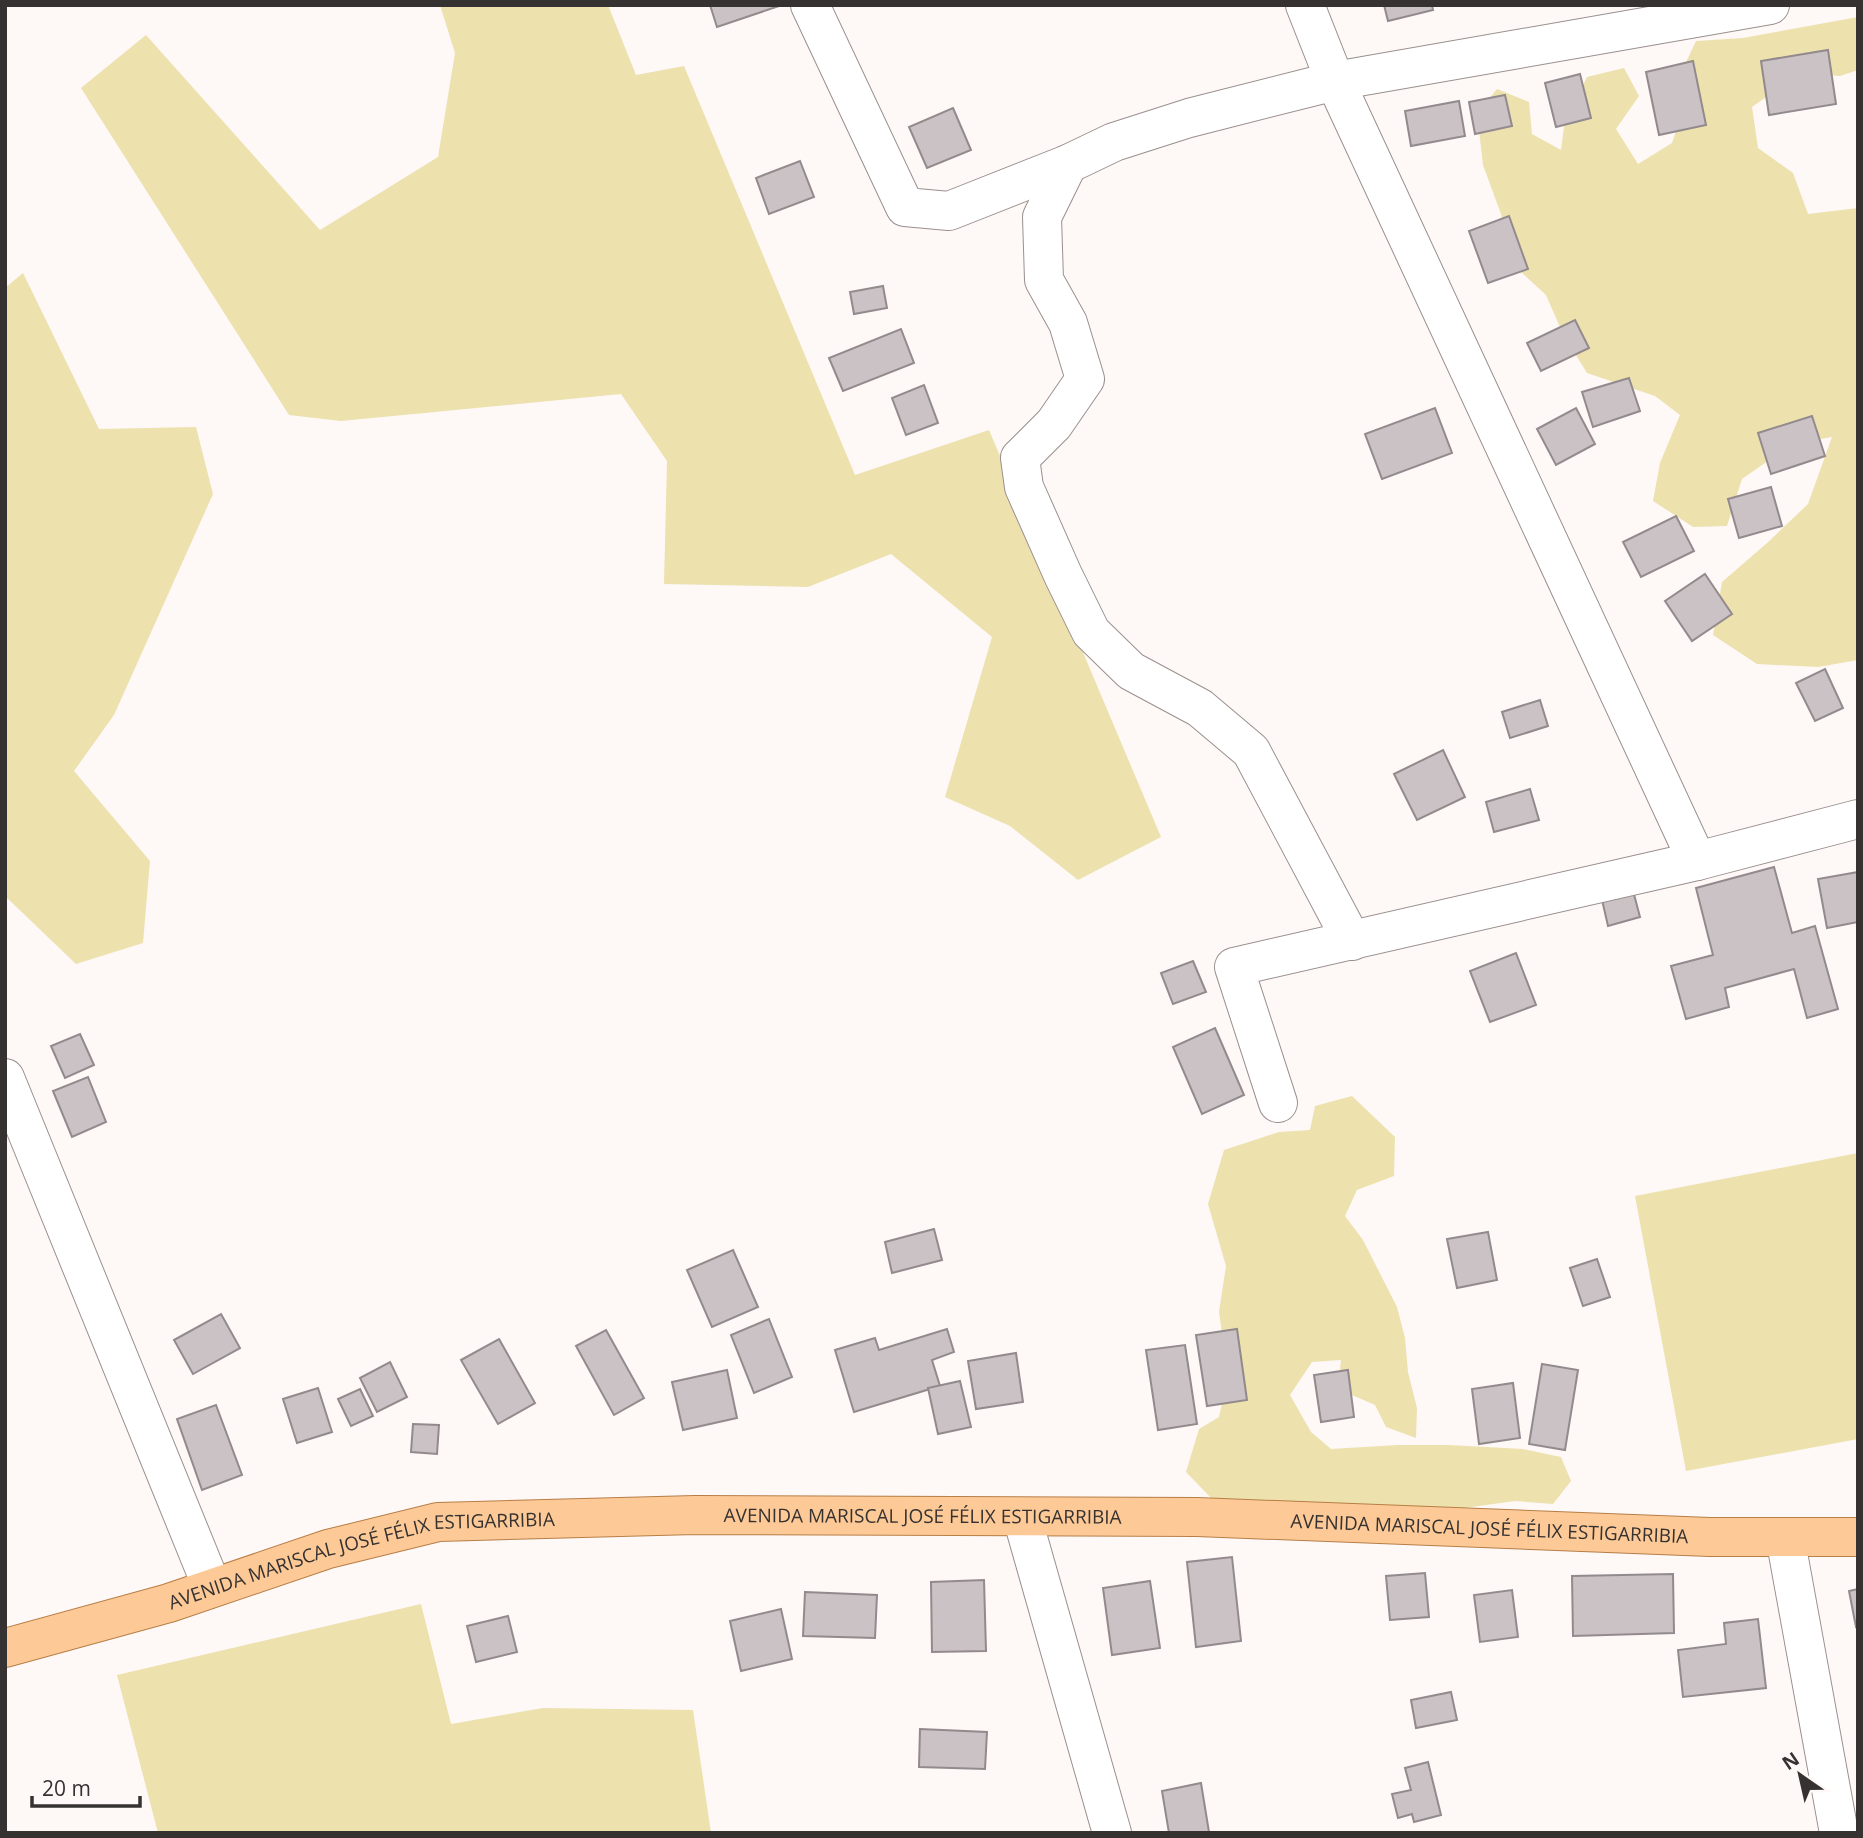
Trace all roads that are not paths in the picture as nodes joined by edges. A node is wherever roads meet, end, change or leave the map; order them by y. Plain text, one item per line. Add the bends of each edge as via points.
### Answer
1 (810, 5) edge
2 (1305, 5) edge
3 (1770, 5) edge
4 (1335, 81) junction
5 (1068, 164) junction
6 (1858, 819) edge
7 (1697, 861) junction
8 (1352, 941) junction
9 (5, 1078) edge
10 (1278, 1103) dead end
11 (1022, 1517) junction
12 (1785, 1537) junction
13 (1858, 1537) edge
14 (212, 1587) junction
15 (5, 1648) edge
16 (1112, 1833) edge
17 (1839, 1833) edge

1 - 5 street via 905,207 949,211
2 - 4 street
3 - 4 street
4 - 5 street via 1189,118 1114,142
4 - 7 street
5 - 8 street via 1042,217 1044,280 1068,323 1085,379 1054,424 1020,458 1024,487 1091,632 1131,671 1200,708 1251,751
6 - 7 street
7 - 8 street
8 - 10 street via 1234,967
9 - 14 street
11 - 12 main road, AVENIDA MARISCAL JOSÉ FÉLIX ESTIGARRIBIA via 1198,1517 1710,1538
11 - 14 main road, AVENIDA MARISCAL JOSÉ FÉLIX ESTIGARRIBIA via 695,1515 438,1522 328,1549
11 - 16 street
12 - 13 main road, AVENIDA MARISCAL JOSÉ FÉLIX ESTIGARRIBIA
12 - 17 street
14 - 15 main road, AVENIDA MARISCAL JOSÉ FÉLIX ESTIGARRIBIA

